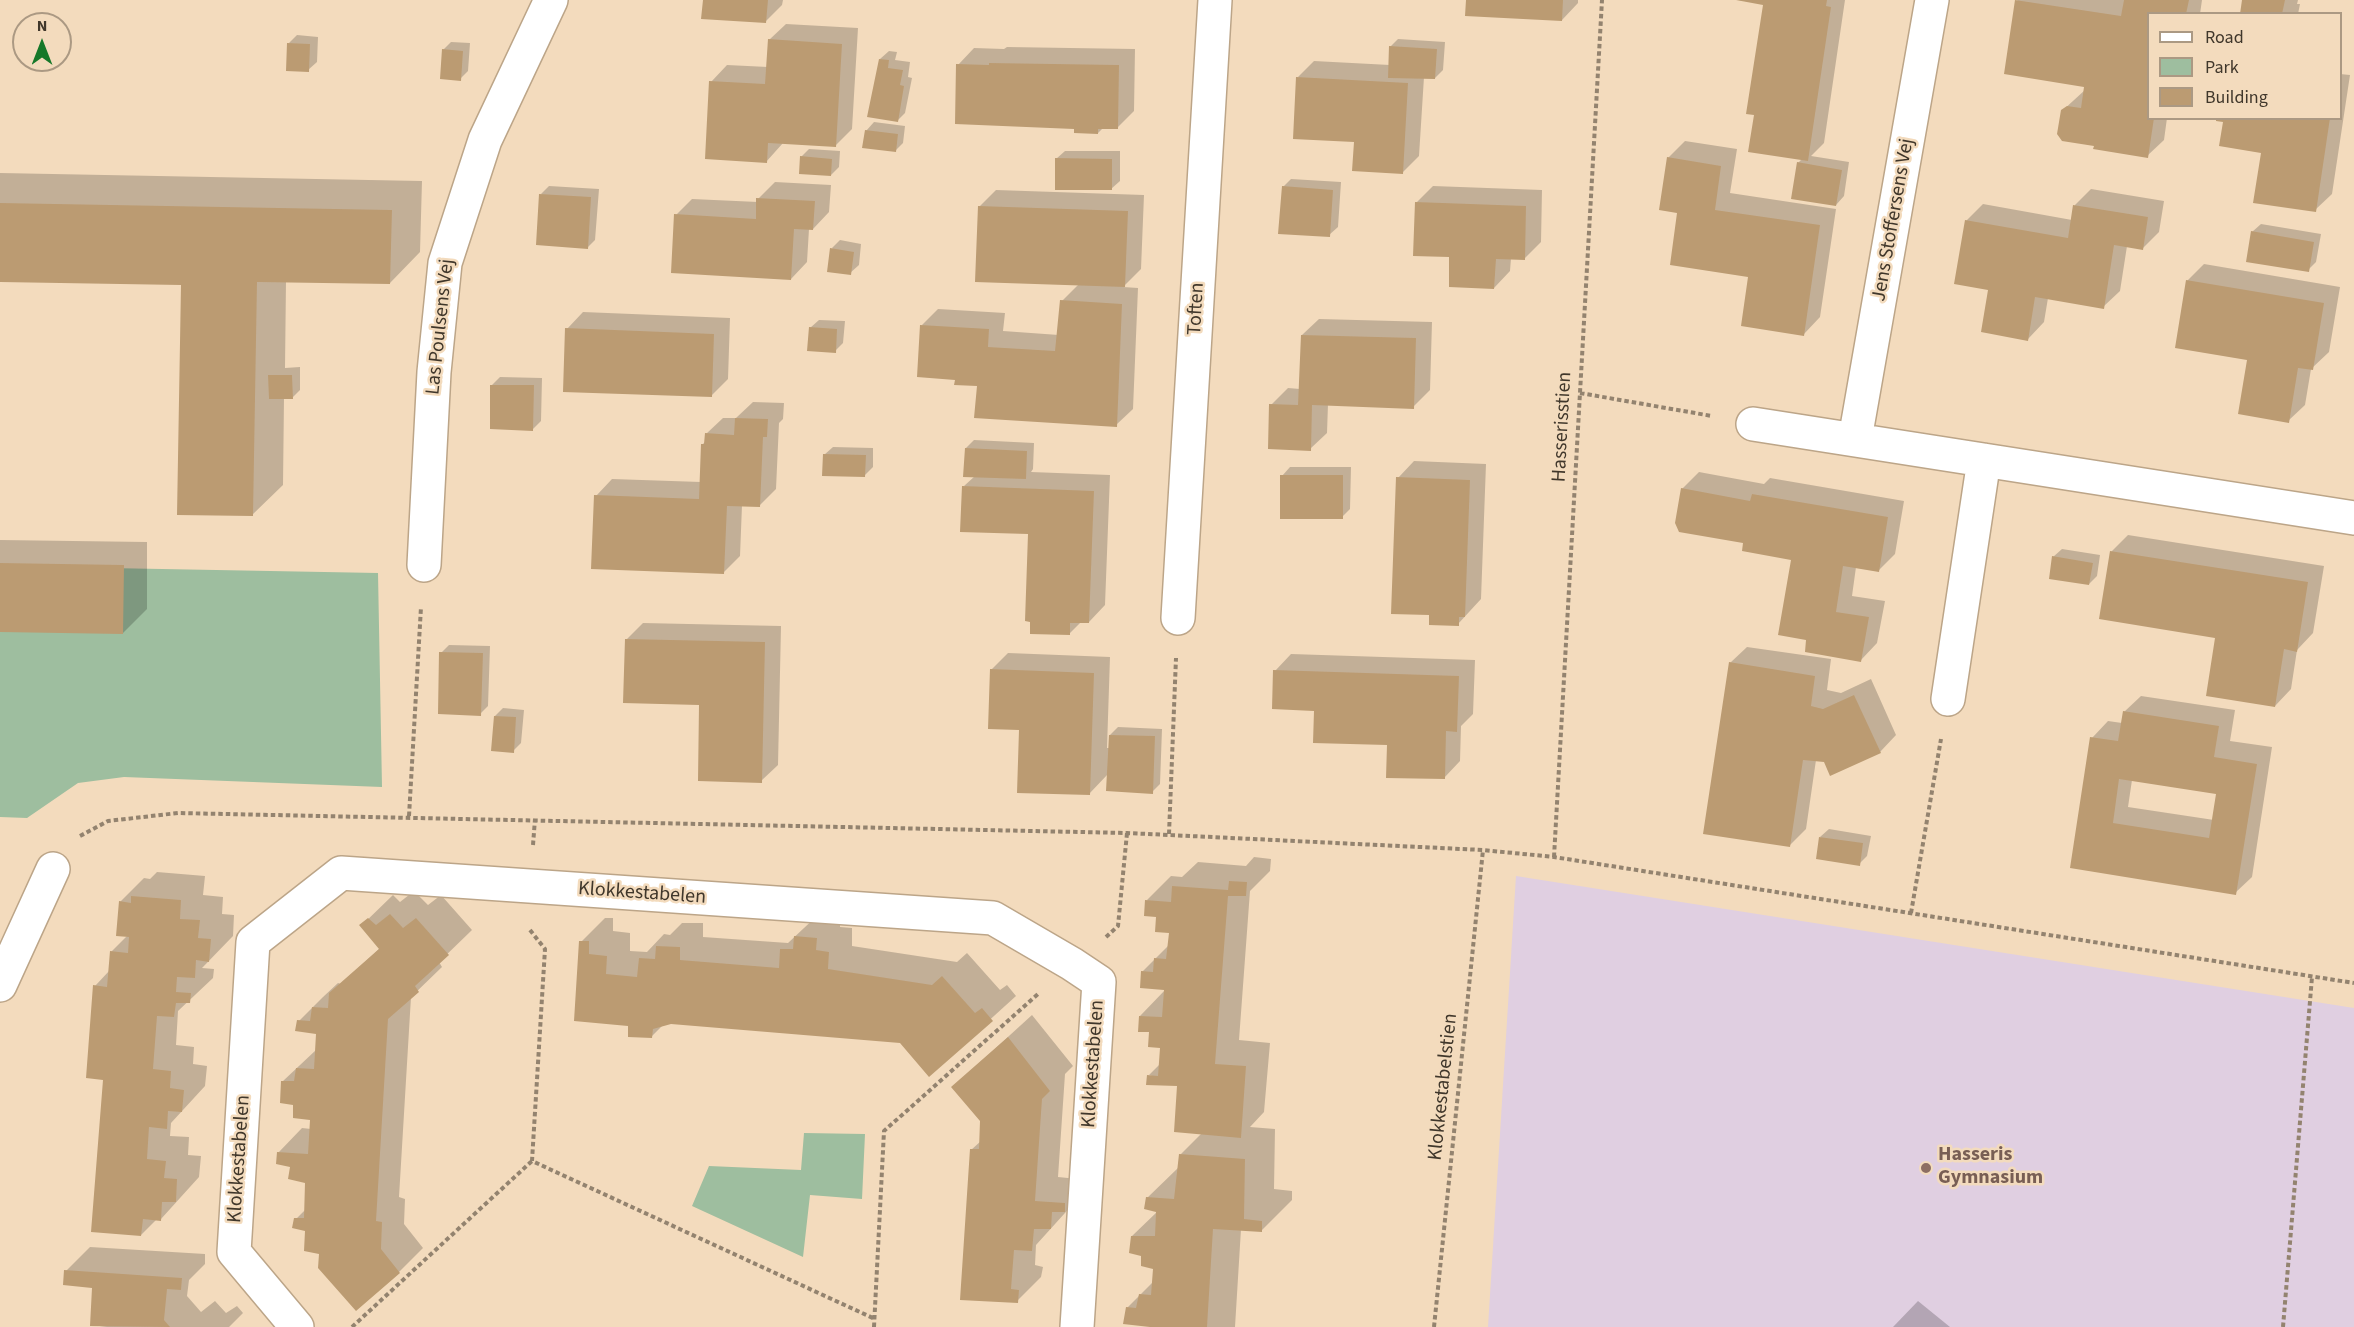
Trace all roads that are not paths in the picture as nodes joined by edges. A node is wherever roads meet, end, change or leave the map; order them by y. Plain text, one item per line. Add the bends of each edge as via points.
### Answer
1 (551, 0) edge
2 (1215, 0) edge
3 (1932, 0) edge
4 (1754, 424) road end
5 (1855, 439) junction
6 (1984, 460) junction
7 (2354, 518) edge
8 (423, 565) road end
9 (1178, 618) road end
10 (1948, 699) road end
11 (53, 869) road end
12 (0, 985) edge
13 (297, 1327) edge
14 (1077, 1327) edge

1 - 8 street, Las Poulsens Vej via 485,140 445,263 434,372
2 - 9 street, Toften
3 - 5 street, Jens Stoffersens Vej
4 - 5 street
5 - 6 street
6 - 7 street
6 - 10 street
11 - 12 street
13 - 14 street, Klokkestabelen via 234,1252 253,942 341,873 993,918 1072,964 1099,982

